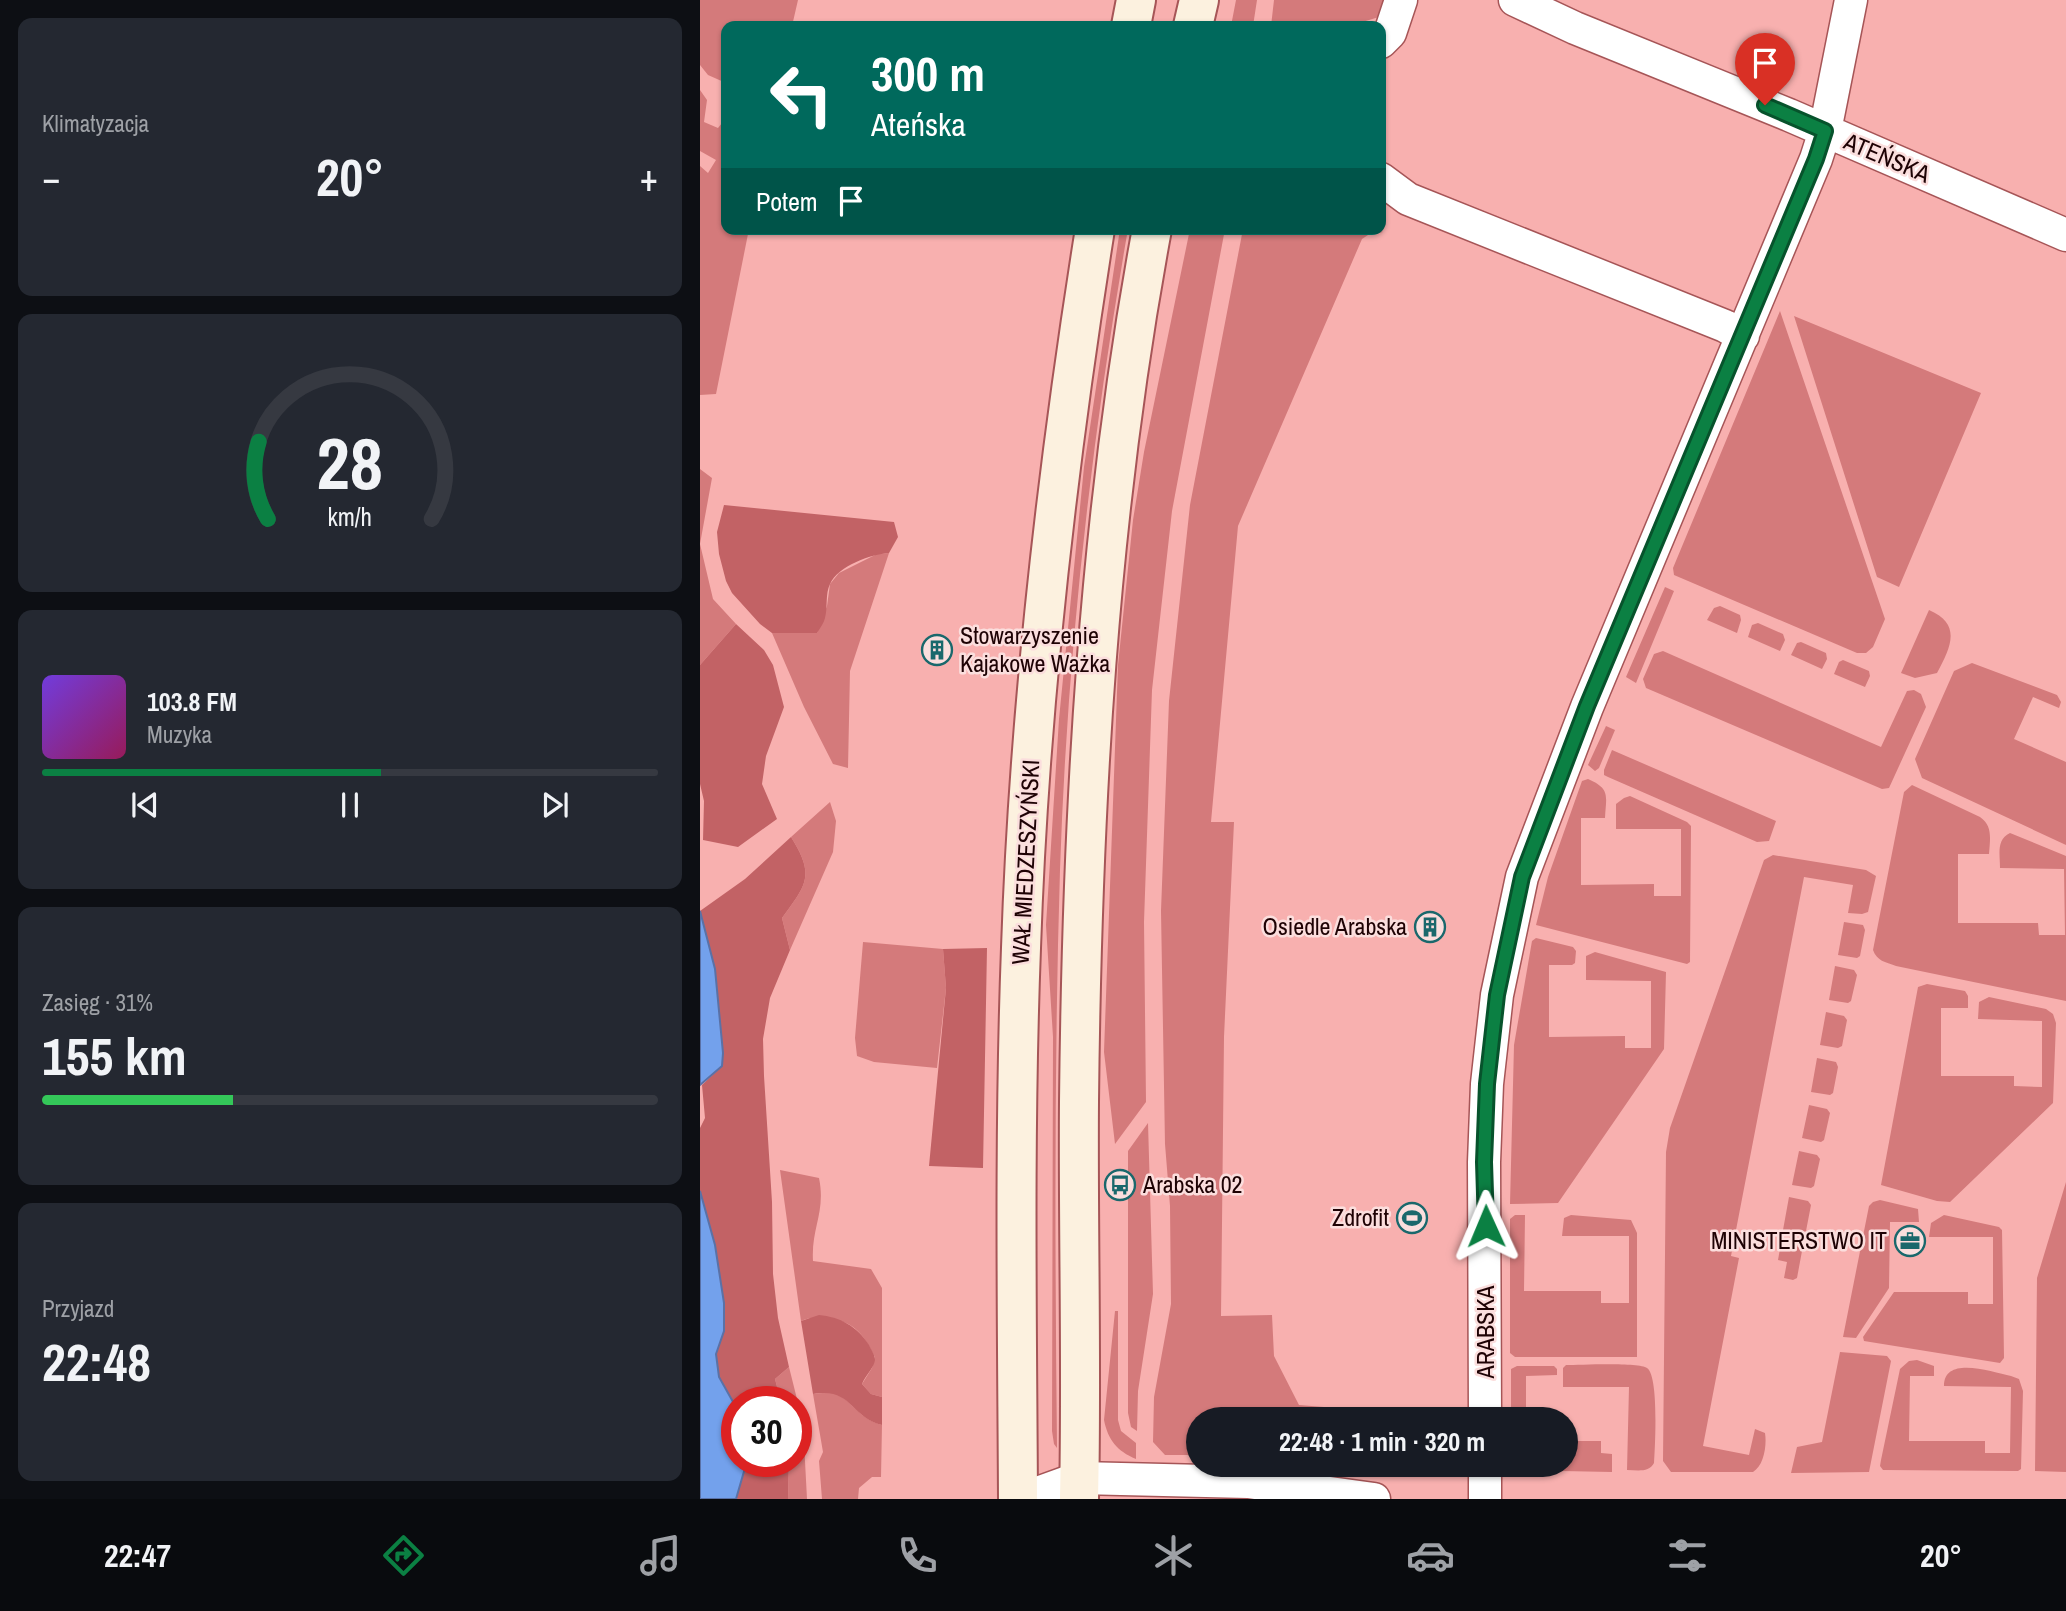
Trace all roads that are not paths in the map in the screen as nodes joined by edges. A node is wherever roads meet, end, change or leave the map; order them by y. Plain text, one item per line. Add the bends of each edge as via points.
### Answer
1 (1136, 0) edge
2 (1199, 0) edge
3 (1401, 0) edge
4 (1515, 0) edge
5 (1850, 0) edge
6 (1132, 21) edge
7 (1194, 21) edge
8 (1386, 37) edge
9 (1825, 131) junction
10 (1386, 183) edge
11 (1094, 235) edge
12 (1151, 235) edge
13 (2066, 235) edge
14 (1743, 337) junction
15 (1485, 1407) edge
16 (1485, 1477) edge
17 (1079, 1488) edge
18 (1020, 1499) edge
19 (1374, 1499) edge
20 (1485, 1499) edge

1 - 6 main road
2 - 7 main road
3 - 8 street
4 - 9 street, ATEŃSKA
5 - 9 street, ARABSKA
9 - 13 street, ATEŃSKA
9 - 14 street, ARABSKA
10 - 14 street via 1408,199
11 - 18 main road, WAŁ MIEDZESZYŃSKI via 1053,528 1026,844 1016,1146
12 - 17 main road via 1110,508 1089,751 1080,1086
14 - 15 street, ARABSKA via 1587,706 1522,877 1497,995 1487,1084
16 - 20 street
17 - 18 street
17 - 19 street via 1248,1482

